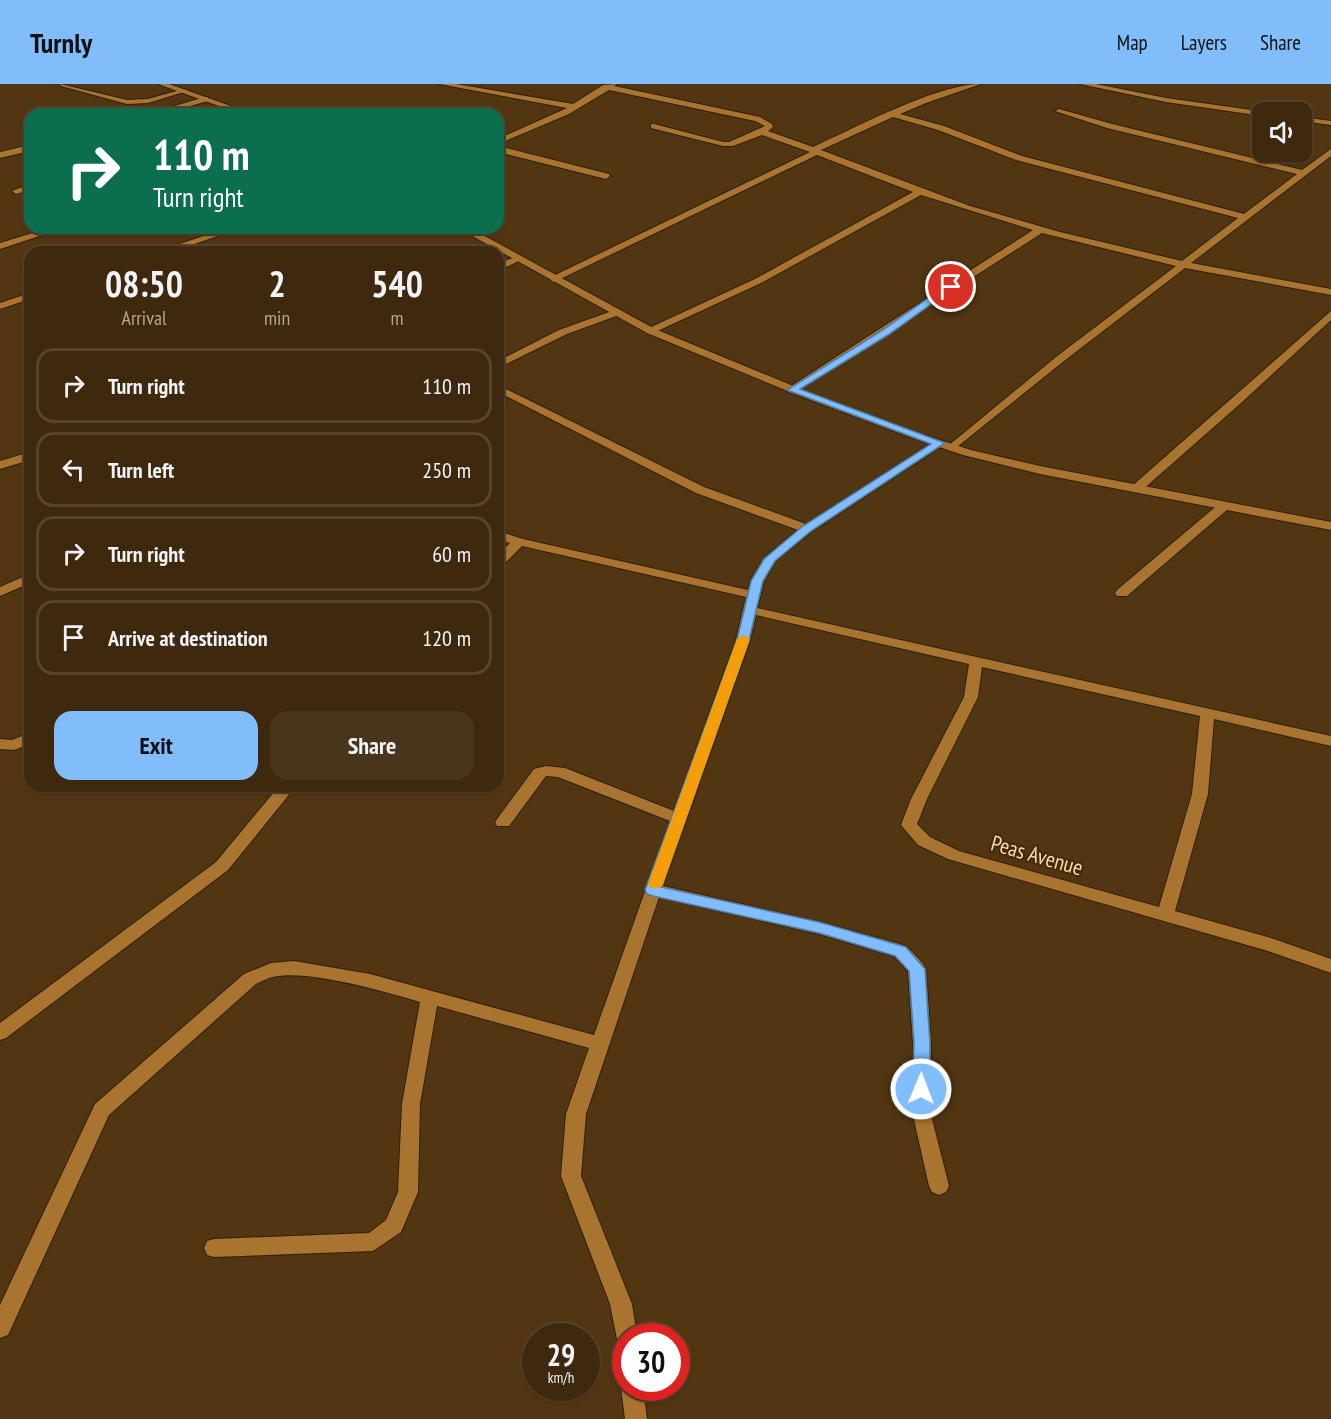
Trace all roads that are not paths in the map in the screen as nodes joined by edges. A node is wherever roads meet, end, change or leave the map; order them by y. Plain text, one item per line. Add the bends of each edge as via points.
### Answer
1 (162, 84) edge
2 (443, 84) edge
3 (977, 84) edge
4 (1084, 84) edge
5 (63, 85) edge
6 (609, 86) edge
7 (184, 91) junction
8 (206, 99) junction
9 (576, 107) junction
10 (174, 108) edge
11 (232, 108) edge
12 (1059, 111) dead end
13 (1252, 112) edge
14 (894, 115) junction
15 (1312, 120) edge
16 (1331, 123) edge
17 (654, 126) dead end
18 (762, 132) junction
19 (504, 140) edge
20 (24, 149) edge
21 (504, 150) edge
22 (816, 151) junction
23 (1331, 152) edge
24 (0, 155) edge
25 (1305, 173) junction
26 (606, 176) dead end
27 (24, 189) edge
28 (16, 191) dead end
29 (922, 191) junction
30 (1247, 218) junction
31 (1041, 229) junction
32 (40, 234) edge
33 (217, 234) edge
34 (474, 234) edge
35 (1, 246) edge
36 (180, 246) edge
37 (495, 246) edge
38 (504, 251) edge
39 (518, 259) junction
40 (504, 265) edge
41 (1184, 266) junction
42 (554, 279) junction
43 (1331, 292) edge
44 (24, 298) edge
45 (0, 306) edge
46 (615, 313) junction
47 (1331, 314) edge
48 (651, 331) junction
49 (504, 362) edge
50 (792, 390) junction
51 (504, 391) edge
52 (946, 445) junction
53 (24, 458) edge
54 (0, 465) edge
55 (1136, 489) junction
56 (1224, 506) junction
57 (1331, 526) edge
58 (807, 529) junction
59 (504, 537) edge
60 (519, 542) junction
61 (504, 556) edge
62 (24, 581) edge
63 (0, 592) edge
64 (1122, 593) dead end
65 (752, 603) junction
66 (976, 661) junction
67 (1207, 714) junction
68 (24, 741) edge
69 (1331, 741) edge
70 (0, 744) edge
71 (283, 792) edge
72 (679, 819) junction
73 (503, 822) dead end
74 (653, 890) junction
75 (1165, 916) junction
76 (1331, 966) edge
77 (430, 998) junction
78 (0, 1034) edge
79 (600, 1044) junction
80 (939, 1186) dead end
81 (214, 1248) dead end
82 (624, 1323) edge
83 (0, 1328) edge
84 (634, 1401) edge
85 (636, 1419) edge

1 - 7 street
2 - 9 street
3 - 14 street
4 - 13 street
5 - 7 lane via 127,102
6 - 9 street
6 - 18 street via 757,119 768,124
7 - 8 street
8 - 10 street
8 - 11 street
9 - 19 street
12 - 25 street
14 - 22 street
14 - 30 street via 1019,158
15 - 16 street
17 - 18 street via 723,144
18 - 22 street
20 - 24 street
21 - 26 street
22 - 29 street
22 - 42 street
23 - 25 street
25 - 30 street
27 - 28 street
29 - 31 street
29 - 48 street via 758,281
30 - 41 street
31 - 41 street
31 - 50 street
32 - 35 street
33 - 36 street
34 - 37 street
38 - 39 street
39 - 40 street
39 - 42 street
41 - 43 street
41 - 52 street
42 - 46 street
44 - 45 street
46 - 48 street
46 - 49 street via 563,332
47 - 55 street
48 - 50 street
50 - 52 street
51 - 58 street via 700,490
52 - 55 street via 1040,470
52 - 58 street
53 - 54 street
55 - 56 street
56 - 57 street
56 - 64 street
58 - 65 street via 770,559 757,581
59 - 60 street
60 - 61 street
60 - 65 street
62 - 63 street
65 - 66 street
65 - 72 street via 743,640
66 - 67 street
66 - 75 street, Peas Avenue via 971,697 909,825 924,841 954,855
67 - 69 street
67 - 75 street via 1200,794
68 - 70 street
71 - 78 street via 222,866
72 - 73 street via 560,772 546,771 534,777
72 - 74 street
74 - 79 street
74 - 80 street via 900,951 917,969 921,1111
75 - 76 street, Peas Avenue
77 - 79 street
77 - 81 street via 411,1104 408,1192 394,1226 373,1242
77 - 83 street via 370,981 294,968 271,970 250,980 102,1110
79 - 82 street via 576,1114 571,1176 621,1304
84 - 85 street

